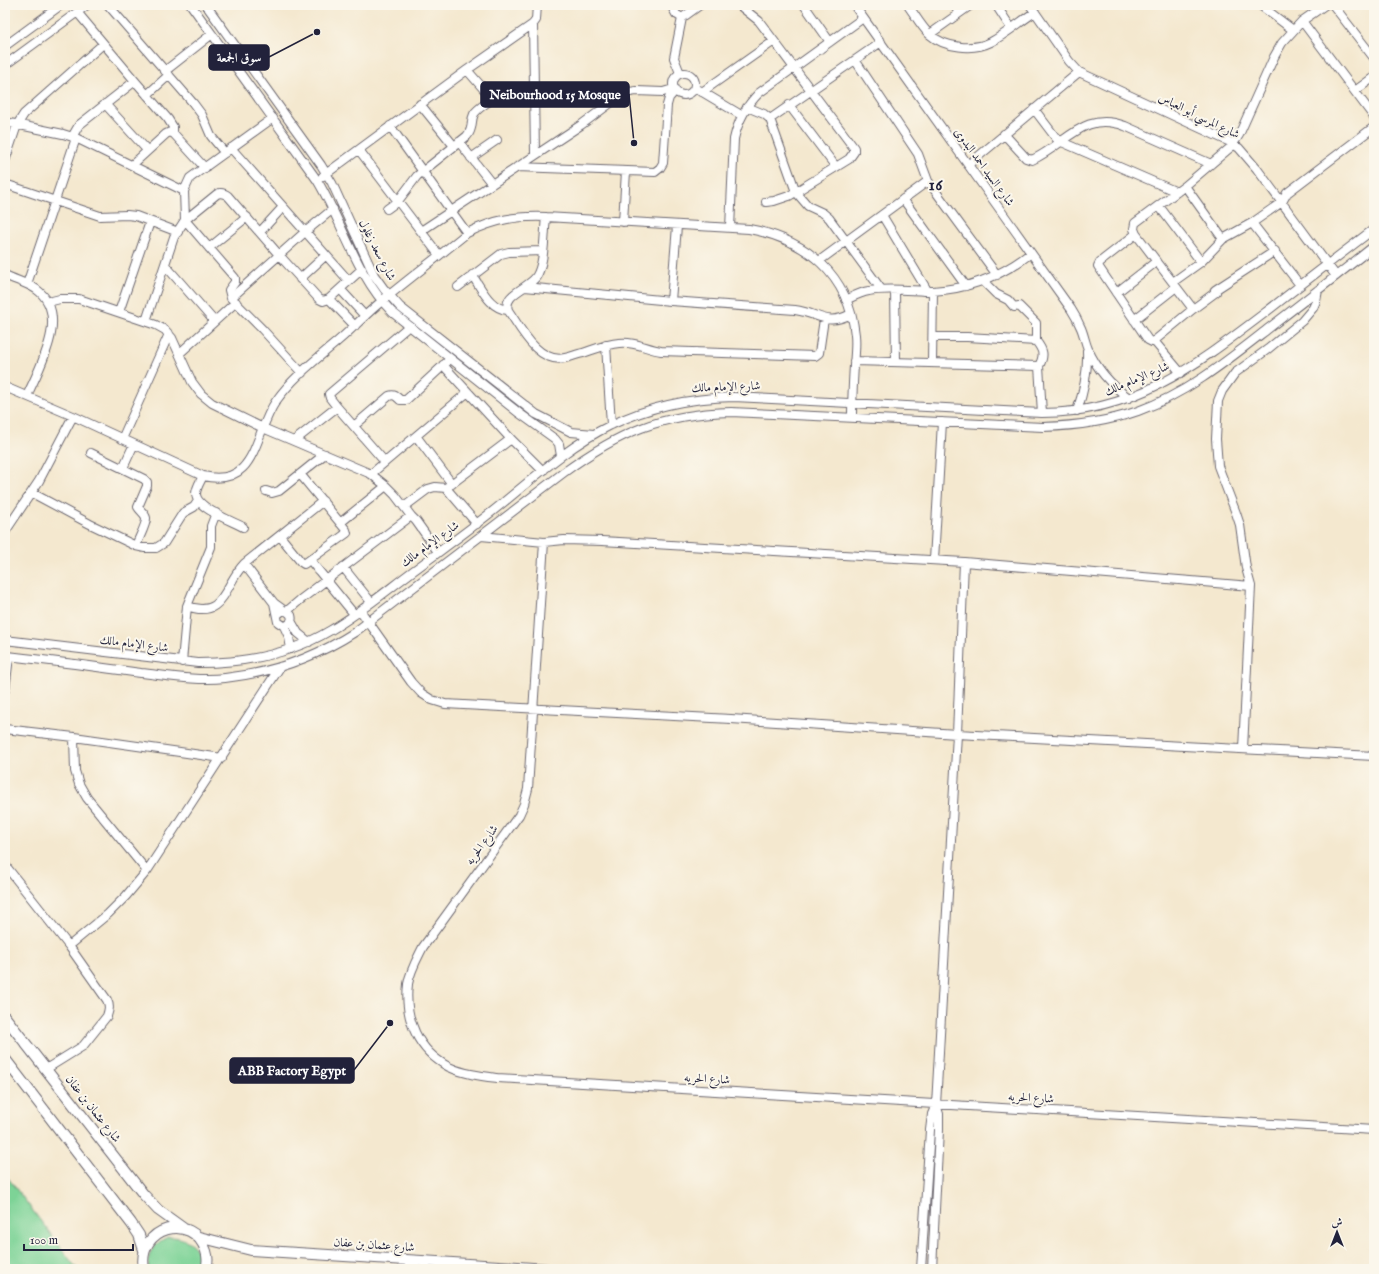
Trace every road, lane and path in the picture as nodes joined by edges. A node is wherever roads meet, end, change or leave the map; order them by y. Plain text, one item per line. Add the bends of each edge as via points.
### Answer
1 (61, 5) edge
2 (87, 5) edge
3 (108, 5) edge
4 (191, 5) edge
5 (206, 5) edge
6 (537, 5) edge
7 (671, 5) edge
8 (700, 5) edge
9 (739, 5) edge
10 (804, 5) edge
11 (954, 5) edge
12 (971, 5) edge
13 (996, 5) edge
14 (1260, 5) edge
15 (1325, 5) edge
16 (1333, 5) edge
17 (909, 6) dead end
18 (858, 7) edge
19 (1032, 8) edge
20 (77, 12) junction
21 (959, 13) junction
22 (682, 18) junction
23 (863, 18) junction
24 (1302, 21) junction
25 (533, 24) junction
26 (1011, 28) junction
27 (1292, 30) junction
28 (212, 34) junction
29 (930, 34) junction
30 (15, 39) junction
31 (774, 41) junction
32 (830, 42) junction
33 (880, 42) junction
34 (103, 44) junction
35 (5, 46) edge
36 (24, 51) junction
37 (1374, 58) edge
38 (855, 60) junction
39 (5, 65) edge
40 (794, 68) junction
41 (467, 70) junction
42 (1078, 72) junction
43 (167, 73) junction
44 (680, 73) junction
45 (1374, 77) edge
46 (135, 82) junction
47 (674, 90) junction
48 (698, 90) junction
49 (811, 90) junction
50 (1355, 91) junction
51 (147, 95) junction
52 (105, 104) junction
53 (420, 104) junction
54 (789, 105) junction
55 (747, 107) junction
56 (1034, 109) junction
57 (741, 115) junction
58 (1374, 117) edge
59 (273, 118) junction
60 (770, 119) junction
61 (5, 122) edge
62 (17, 125) junction
63 (390, 126) junction
64 (1374, 127) edge
65 (173, 133) junction
66 (1004, 134) junction
67 (74, 137) junction
68 (497, 140) dead end
69 (1060, 141) junction
70 (1234, 143) junction
71 (457, 144) junction
72 (147, 150) junction
73 (228, 150) junction
74 (359, 150) junction
75 (535, 154) junction
76 (472, 158) junction
77 (5, 161) edge
78 (1211, 164) junction
79 (132, 165) junction
80 (968, 165) junction
81 (517, 167) junction
82 (836, 167) junction
83 (205, 168) junction
84 (423, 171) junction
85 (626, 171) junction
86 (326, 173) junction
87 (317, 180) junction
88 (928, 181) junction
89 (5, 184) edge
90 (492, 184) junction
91 (1185, 186) junction
92 (184, 191) junction
93 (796, 192) junction
94 (1177, 192) junction
95 (903, 200) junction
96 (54, 201) junction
97 (398, 201) junction
98 (766, 202) dead end
99 (1282, 202) junction
100 (1159, 206) junction
101 (283, 207) junction
102 (333, 209) junction
103 (387, 209) dead end
104 (451, 210) junction
105 (882, 215) junction
106 (247, 217) junction
107 (546, 217) junction
108 (185, 220) junction
109 (150, 222) junction
110 (623, 222) junction
111 (1252, 223) junction
112 (677, 226) junction
113 (730, 228) junction
114 (1374, 228) edge
115 (421, 231) junction
116 (178, 232) junction
117 (260, 232) junction
118 (305, 232) junction
119 (467, 233) junction
120 (1136, 234) junction
121 (1223, 239) junction
122 (846, 241) junction
123 (1374, 246) edge
124 (209, 248) junction
125 (543, 251) junction
126 (1275, 251) junction
127 (1031, 253) junction
128 (326, 255) junction
129 (439, 255) junction
130 (280, 256) junction
131 (819, 261) junction
132 (1156, 261) junction
133 (1201, 262) junction
134 (1328, 264) junction
135 (165, 265) junction
136 (362, 269) junction
137 (5, 275) edge
138 (472, 275) junction
139 (997, 275) junction
140 (1336, 276) junction
141 (300, 280) junction
142 (349, 281) junction
143 (983, 281) junction
144 (27, 284) junction
145 (1174, 284) junction
146 (966, 286) junction
147 (1300, 286) junction
148 (458, 287) dead end
149 (525, 287) junction
150 (340, 289) junction
151 (881, 289) junction
152 (895, 290) junction
153 (930, 290) junction
154 (1318, 290) junction
155 (1116, 293) junction
156 (389, 296) junction
157 (329, 299) junction
158 (234, 300) junction
159 (846, 300) junction
160 (381, 301) junction
161 (672, 301) junction
162 (48, 302) junction
163 (1193, 309) junction
164 (508, 310) junction
165 (119, 312) junction
166 (851, 314) junction
167 (365, 316) junction
168 (824, 319) junction
169 (1134, 320) junction
170 (146, 321) junction
171 (214, 321) junction
172 (355, 326) junction
173 (409, 326) junction
174 (169, 334) junction
175 (933, 337) junction
176 (1036, 341) junction
177 (1154, 341) junction
178 (606, 345) junction
179 (1087, 347) junction
180 (180, 353) junction
181 (450, 358) junction
182 (854, 360) junction
183 (896, 362) junction
184 (932, 363) junction
185 (443, 365) junction
186 (1039, 366) junction
187 (302, 373) junction
188 (1181, 373) junction
189 (5, 387) edge
190 (468, 392) junction
191 (27, 396) junction
192 (1129, 398) junction
193 (852, 402) junction
194 (337, 407) junction
195 (1077, 411) junction
196 (1042, 413) junction
197 (73, 416) junction
198 (852, 417) junction
199 (942, 422) junction
200 (611, 425) junction
201 (354, 426) junction
202 (262, 428) junction
203 (595, 434) junction
204 (416, 436) junction
205 (122, 439) junction
206 (511, 439) junction
207 (294, 441) junction
208 (134, 444) junction
209 (91, 453) dead end
210 (325, 454) junction
211 (562, 456) junction
212 (385, 462) junction
213 (123, 468) junction
214 (543, 471) junction
215 (300, 474) junction
216 (371, 474) junction
217 (203, 476) junction
218 (386, 486) junction
219 (449, 486) junction
220 (266, 491) dead end
221 (32, 493) junction
222 (198, 501) junction
223 (322, 501) junction
224 (404, 507) junction
225 (216, 513) junction
226 (411, 516) junction
227 (340, 523) junction
228 (477, 524) junction
229 (243, 526) dead end
230 (5, 532) edge
231 (280, 536) junction
232 (481, 536) junction
233 (544, 542) junction
234 (449, 543) junction
235 (136, 546) junction
236 (438, 552) junction
237 (458, 554) junction
238 (310, 560) junction
239 (934, 560) junction
240 (964, 562) junction
241 (244, 564) junction
242 (419, 566) junction
243 (343, 567) junction
244 (427, 577) junction
245 (326, 580) junction
246 (1251, 586) junction
247 (371, 602) junction
248 (274, 603) junction
249 (187, 606) junction
250 (286, 611) junction
251 (357, 612) junction
252 (277, 615) junction
253 (291, 621) junction
254 (368, 622) junction
255 (284, 626) junction
256 (5, 640) edge
257 (308, 642) junction
258 (291, 649) junction
259 (7, 656) edge
260 (182, 662) junction
261 (280, 667) junction
262 (5, 690) edge
263 (533, 710) junction
264 (5, 730) edge
265 (957, 734) junction
266 (74, 737) junction
267 (1243, 749) junction
268 (1374, 756) edge
269 (222, 758) junction
270 (5, 865) edge
271 (147, 871) junction
272 (69, 946) junction
273 (5, 1016) edge
274 (5, 1059) edge
275 (46, 1069) junction
276 (936, 1105) junction
277 (1374, 1130) edge
278 (184, 1228) junction
279 (198, 1237) junction
280 (144, 1250) junction
281 (144, 1269) edge
282 (206, 1269) edge
283 (548, 1269) edge
284 (921, 1269) edge
285 (932, 1269) edge

1 - 30 street
2 - 20 street
3 - 43 street
4 - 28 street, شارع سعد زغلول
5 - 86 street, شارع سعد زغلول
6 - 25 street via 536,20
7 - 22 street
8 - 22 street
9 - 31 street via 756,17
10 - 32 street
11 - 21 street
12 - 21 street
13 - 26 street
14 - 27 street
15 - 24 street
16 - 37 street
17 - 29 street
18 - 23 street, شارع السيد احمد البدوى
19 - 26 street
19 - 42 street, شارع المرسي أبو العباس
20 - 34 street
20 - 36 street
21 - 29 street
22 - 44 street via 674,58
23 - 32 street
23 - 33 street, شارع السيد احمد البدوى
24 - 27 street
24 - 50 street
25 - 41 street
25 - 75 street
26 - 29 street via 991,42 972,47 953,46
27 - 70 street via 1274,56
28 - 43 street
28 - 59 street, شارع سعد زغلول
30 - 35 street
30 - 36 street
31 - 40 street
31 - 48 street
32 - 40 street
33 - 38 street
33 - 80 street, شارع السيد احمد البدوى
34 - 46 street
34 - 62 street via 24,114
36 - 39 street
38 - 49 street
38 - 88 street via 918,154
40 - 49 street
40 - 55 street via 759,93
41 - 53 street
41 - 71 street via 490,99 475,113 471,131
42 - 56 street
42 - 70 street, شارع المرسي أبو العباس
43 - 51 street
43 - 73 street via 202,115 208,130
44 - 47 street via 673,80
44 - 48 street via 692,76
45 - 50 street
46 - 51 street
46 - 52 street
47 - 48 street via 684,95
47 - 75 street via 624,93 581,125
47 - 85 street via 666,105 662,166 652,172
48 - 57 street
49 - 54 street
49 - 82 street via 854,148 852,156
50 - 58 street
51 - 65 street via 171,123
52 - 67 street via 79,125
52 - 72 street
53 - 63 street
53 - 71 street
54 - 60 street
54 - 82 street
55 - 57 street
55 - 60 street
56 - 66 street
56 - 69 street
57 - 113 street via 734,139
59 - 73 street
59 - 87 street, شارع سعد زغلول
60 - 93 street
61 - 62 street
62 - 67 street
62 - 77 street
63 - 74 street
63 - 84 street
64 - 99 street via 1287,193
65 - 72 street via 167,133
65 - 83 street
66 - 69 street via 1030,160
66 - 80 street
67 - 79 street
67 - 96 street
68 - 76 street
69 - 78 street via 1082,126 1111,122 1126,126
69 - 94 street
70 - 78 street
70 - 99 street, شارع المرسي أبو العباس
71 - 76 street
71 - 84 street
72 - 79 street
73 - 83 street
73 - 101 street
74 - 86 street
74 - 97 street
75 - 81 street
76 - 90 street
78 - 91 street
79 - 92 street
80 - 127 street, شارع السيد احمد البدوى
81 - 85 street
81 - 90 street
82 - 93 street
83 - 92 street via 190,178
84 - 97 street via 411,182
84 - 104 street
85 - 110 street
86 - 87 street
86 - 156 street, شارع سعد زغلول via 374,275
87 - 102 street, شارع سعد زغلول
88 - 95 street
88 - 139 street
89 - 96 street
90 - 104 street
91 - 94 street
91 - 121 street
92 - 108 street
93 - 98 street via 782,200
93 - 122 street via 808,206 829,218
94 - 100 street
95 - 105 street
95 - 146 street
96 - 109 street via 100,216 136,216
96 - 144 street
97 - 103 street
97 - 115 street
99 - 111 street
99 - 134 street, شارع المرسي أبو العباس
100 - 120 street via 1135,223
100 - 133 street
101 - 117 street
101 - 118 street
102 - 118 street
102 - 136 street, شارع سعد زغلول
104 - 115 street
104 - 119 street
105 - 122 street
105 - 153 street
106 - 108 street via 228,196 220,193
106 - 117 street
106 - 124 street
107 - 110 street
107 - 119 street via 514,217 499,220
107 - 125 street
108 - 116 street
108 - 124 street
109 - 116 street
109 - 165 street
110 - 112 street
111 - 121 street
111 - 126 street
112 - 113 street
112 - 161 street
113 - 131 street via 778,235 801,247
114 - 134 street, شارع الإمام مالك
115 - 129 street
116 - 135 street
117 - 130 street
118 - 128 street
118 - 130 street
119 - 129 street
120 - 132 street
120 - 155 street via 1098,264
121 - 133 street
122 - 131 street
122 - 151 street
123 - 140 street, شارع الإمام مالك
124 - 158 street via 234,278 235,282 230,290
125 - 138 street via 505,252
125 - 149 street via 536,276
126 - 147 street
126 - 163 street via 1215,290 1216,292
127 - 139 street
127 - 179 street, شارع السيد احمد البدوى via 1071,309 1081,327
128 - 141 street
128 - 142 street
129 - 156 street
130 - 141 street
130 - 158 street
131 - 159 street via 835,279
132 - 145 street
132 - 155 street
133 - 145 street
134 - 140 street, شارع المرسي أبو العباس
134 - 147 street, شارع الإمام مالك
135 - 170 street
135 - 171 street
136 - 142 street
136 - 160 street, شارع سعد زغلول
137 - 144 street
138 - 148 street
138 - 164 street via 496,307
139 - 143 street
140 - 154 street, شارع الإمام مالك
141 - 157 street via 320,300
142 - 150 street
143 - 146 street
143 - 176 street via 1014,307 1019,306 1036,323
144 - 162 street
145 - 163 street
145 - 169 street
146 - 153 street
147 - 188 street, شارع الإمام مالك via 1212,353
149 - 161 street
149 - 164 street via 508,299
150 - 157 street
150 - 167 street
151 - 152 street
151 - 159 street via 857,294
152 - 153 street
152 - 183 street
153 - 175 street
154 - 199 street, شارع الإمام مالك via 1206,376 1176,394 1138,411 1067,426
154 - 246 street via 1313,308 1302,321 1235,373 1218,401 1218,466 1240,525
155 - 169 street
156 - 160 street
156 - 203 street, شارع سعد زغلول via 536,414 571,432
157 - 172 street
158 - 171 street
158 - 187 street
159 - 166 street
160 - 167 street
160 - 173 street, شارع سعد زغلول
161 - 168 street via 795,310
162 - 165 street via 79,299
162 - 191 street via 53,322 51,333
163 - 177 street
164 - 178 street via 535,348 549,357 566,358
165 - 170 street
166 - 168 street via 834,320
166 - 182 street via 855,337
167 - 172 street
168 - 178 street via 820,353 815,356 657,350 626,343
169 - 177 street via 1148,340
170 - 174 street
171 - 180 street
172 - 187 street
173 - 181 street, شارع سعد زغلول
173 - 194 street via 330,393 329,397
174 - 180 street
174 - 205 street
175 - 176 street
175 - 184 street
176 - 186 street via 1042,349 1043,360
177 - 188 street
178 - 200 street
179 - 192 street, شارع السيد احمد البدوى via 1113,386
179 - 195 street, شارع السيد احمد البدوى via 1084,386
180 - 202 street via 192,382 201,394 212,403
181 - 185 street
181 - 211 street, شارع سعد زغلول via 555,439
182 - 183 street
182 - 193 street
183 - 184 street
184 - 186 street
185 - 190 street
185 - 201 street via 406,400 389,396
186 - 196 street
187 - 202 street via 276,402
188 - 192 street, شارع الإمام مالك
189 - 191 street
190 - 204 street
190 - 206 street
191 - 197 street
192 - 195 street, شارع الإمام مالك
193 - 196 street, شارع الإمام مالك
193 - 198 street
193 - 200 street, شارع الإمام مالك via 742,397 705,398 644,411
194 - 201 street
194 - 207 street
195 - 196 street, شارع الإمام مالك
197 - 205 street
197 - 221 street
198 - 199 street, شارع الإمام مالك
198 - 232 street, شارع الإمام مالك via 714,412 679,417 645,426 595,450
199 - 239 street
200 - 203 street, شارع الإمام مالك
201 - 212 street
202 - 207 street
202 - 217 street via 246,466 226,478 214,479
203 - 211 street, شارع الإمام مالك
204 - 212 street
204 - 219 street
205 - 208 street
206 - 214 street
206 - 219 street
207 - 210 street
208 - 213 street
208 - 217 street
209 - 213 street
210 - 215 street
210 - 216 street
211 - 214 street, شارع الإمام مالك
212 - 216 street
213 - 235 street via 148,483 138,507 146,522
214 - 228 street, شارع الإمام مالك
215 - 220 street via 279,491
215 - 223 street
216 - 218 street
217 - 222 street via 197,489
218 - 224 street
218 - 227 street
219 - 224 street via 428,489
219 - 228 street
221 - 230 street
221 - 235 street
222 - 225 street
222 - 235 street via 194,507 182,513 168,539 160,547 150,549
223 - 227 street
223 - 231 street
224 - 226 street
225 - 229 street
225 - 249 street via 210,530 211,547
226 - 236 street
226 - 243 street
227 - 238 street via 346,533
228 - 234 street, شارع الإمام مالك
231 - 238 street via 302,563
231 - 241 street
232 - 233 street
232 - 237 street, شارع الإمام مالك
233 - 239 street via 602,541
233 - 263 street, شارع الحريه
234 - 236 street, شارع الإمام مالك
234 - 237 street via 448,550
236 - 242 street, شارع الإمام مالك
237 - 244 street, شارع الإمام مالك
238 - 245 street
239 - 240 street
240 - 246 street
240 - 265 street
241 - 248 street
241 - 249 street via 220,602 202,610
242 - 244 street via 427,570
242 - 247 street, شارع الإمام مالك
243 - 245 street
243 - 247 street
244 - 254 street, شارع الإمام مالك
245 - 250 street
245 - 251 street
246 - 267 street
247 - 251 street, شارع الإمام مالك
248 - 250 street
248 - 252 street
249 - 260 street
250 - 252 street
250 - 253 street via 291,615
251 - 254 street
251 - 257 street, شارع الإمام مالك
252 - 255 street via 278,622
253 - 255 street
253 - 257 street via 298,633
254 - 261 street, شارع الإمام مالك via 327,649
254 - 263 street via 411,682 432,700 446,704
255 - 258 street
256 - 260 street, شارع الإمام مالك
257 - 258 street, شارع الإمام مالك
258 - 260 street, شارع الإمام مالك via 229,662
259 - 261 street, شارع الإمام مالك via 186,678 230,677
259 - 262 street
261 - 269 street
263 - 265 street
263 - 276 street, شارع الحريه via 528,789 519,815 423,947 408,984 411,1023 417,1038 429,1052 449,1067 497,1078
264 - 266 street
265 - 267 street
265 - 276 street
266 - 269 street
266 - 271 street via 75,771 79,784 87,798
267 - 268 street
269 - 271 street
270 - 272 street
271 - 272 street via 108,914
272 - 275 street via 107,1000 109,1010 82,1046
273 - 275 main road, شارع عثمان بن عفان
274 - 280 main road via 131,1223
275 - 278 main road, شارع عثمان بن عفان via 144,1196 158,1210
276 - 277 street, شارع الحريه
276 - 284 street via 930,1130
276 - 285 street via 939,1130
278 - 279 main road, شارع عثمان بن عفان
278 - 280 main road via 164,1230 148,1241
279 - 282 main road via 205,1245 208,1255
279 - 283 main road, شارع عثمان بن عفان via 251,1250
280 - 281 main road

